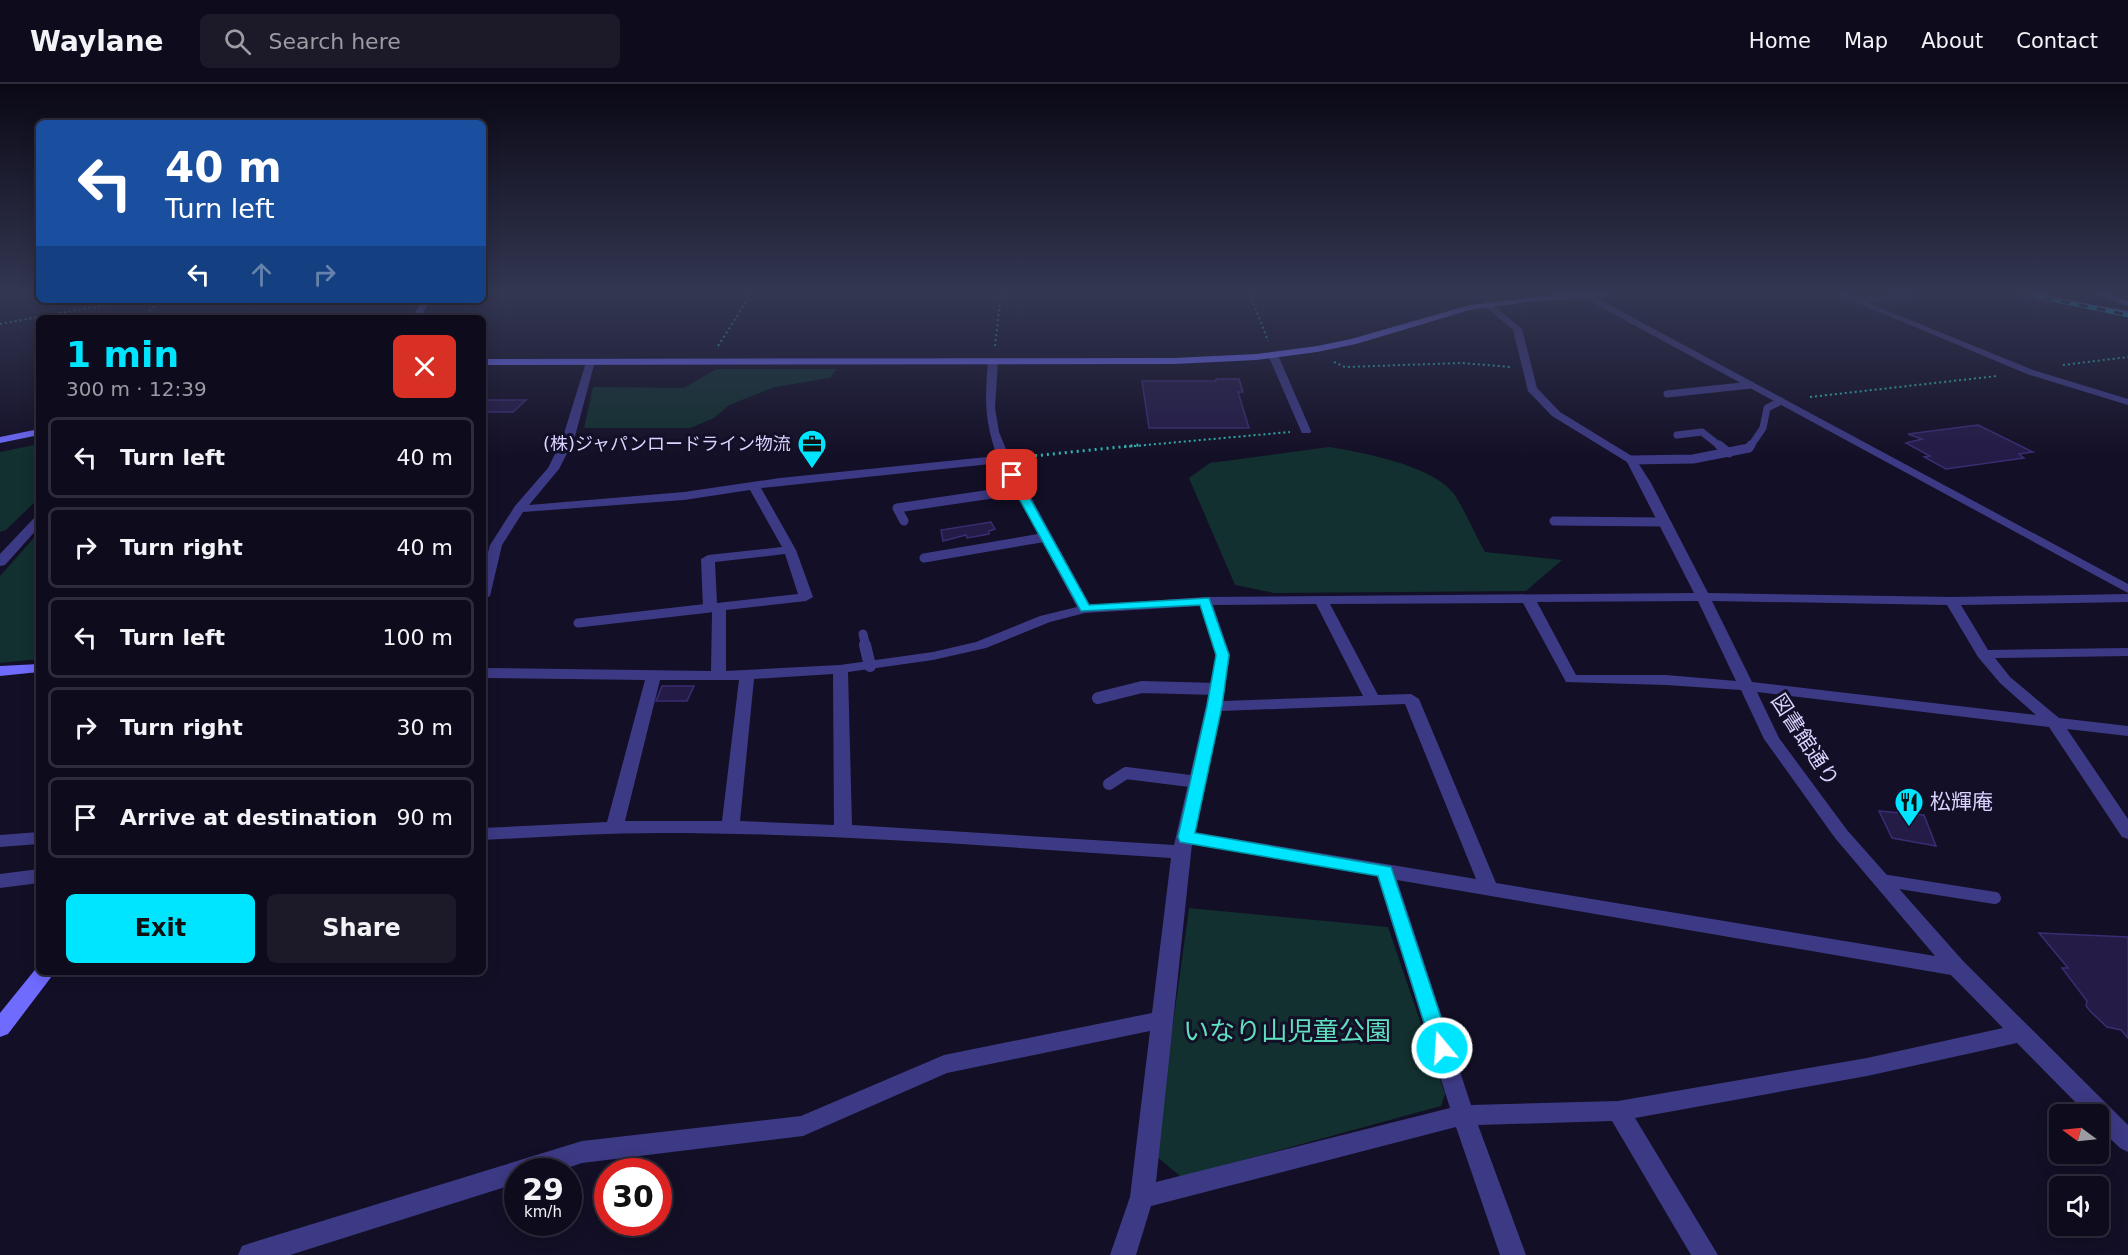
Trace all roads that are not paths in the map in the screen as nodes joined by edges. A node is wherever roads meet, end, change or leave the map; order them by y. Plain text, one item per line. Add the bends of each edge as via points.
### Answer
1 (1316, 349) edge
2 (1522, 349) edge
3 (1684, 349) edge
4 (1973, 349) edge
5 (1274, 355) junction
6 (590, 361) junction
7 (486, 362) edge
8 (993, 362) junction
9 (1751, 385) junction
10 (1667, 394) dead end
11 (1781, 401) junction
12 (2128, 402) edge
13 (1306, 431) road end
14 (36, 433) edge
15 (1677, 435) dead end
16 (0, 440) edge
17 (1729, 453) junction
18 (1004, 459) junction
19 (1631, 460) junction
20 (754, 486) junction
21 (1019, 490) junction
22 (519, 509) junction
23 (904, 521) dead end
24 (1554, 522) dead end
25 (1663, 522) junction
26 (36, 523) edge
27 (1047, 537) junction
28 (790, 550) junction
29 (924, 558) dead end
30 (0, 562) edge
31 (486, 577) edge
32 (2128, 589) edge
33 (1703, 597) junction
34 (2128, 598) edge
35 (1528, 599) junction
36 (1321, 600) junction
37 (1205, 601) junction
38 (1952, 601) junction
39 (714, 608) junction
40 (1085, 609) junction
41 (578, 623) dead end
42 (863, 634) dead end
43 (2128, 652) edge
44 (1983, 654) junction
45 (870, 666) junction
46 (36, 668) edge
47 (840, 669) junction
48 (0, 671) edge
49 (486, 673) edge
50 (718, 674) junction
51 (747, 675) junction
52 (654, 676) junction
53 (1745, 686) junction
54 (1217, 689) junction
55 (1098, 698) dead end
56 (1373, 701) junction
57 (1214, 706) junction
58 (2056, 724) junction
59 (2128, 731) edge
60 (1198, 782) junction
61 (1109, 784) dead end
62 (614, 828) junction
63 (730, 828) junction
64 (843, 831) junction
65 (2128, 833) edge
66 (486, 834) edge
67 (36, 838) edge
68 (0, 841) edge
69 (1183, 845) junction
70 (1385, 871) junction
71 (36, 876) edge
72 (1880, 880) junction
73 (0, 881) edge
74 (1490, 889) junction
75 (1995, 898) dead end
76 (1957, 968) junction
77 (43, 975) edge
78 (1163, 1020) junction
79 (0, 1028) edge
80 (2020, 1033) junction
81 (1618, 1111) junction
82 (1463, 1115) junction
83 (2128, 1140) edge
84 (563, 1158) edge
85 (504, 1176) edge
86 (1142, 1197) junction
87 (251, 1255) edge
88 (1123, 1255) edge
89 (1513, 1255) edge
90 (1705, 1255) edge

1 - 5 street
2 - 19 street, 図書館通り via 1532,389 1556,414
3 - 9 street
4 - 12 street via 2027,371
5 - 8 street via 1196,360
5 - 13 street
6 - 7 street
6 - 8 street
6 - 22 street via 568,440 553,470
8 - 18 street via 990,408
9 - 10 lane
9 - 11 street
11 - 17 lane via 1767,408 1763,428 1749,448
11 - 32 street
14 - 16 street
15 - 17 lane via 1702,432
17 - 19 lane via 1693,459
18 - 20 street
18 - 21 street
19 - 25 street, 図書館通り
20 - 22 street via 684,496
20 - 28 street
21 - 23 lane via 897,508
21 - 27 street
22 - 31 street via 496,545
24 - 25 lane
25 - 33 street, 図書館通り
26 - 30 street
27 - 29 lane
27 - 40 street
28 - 39 street via 708,559
28 - 39 street via 806,597
33 - 35 street
33 - 38 street
33 - 53 street, 図書館通り
34 - 38 street
35 - 36 street
35 - 53 street via 1571,679
36 - 37 street
36 - 56 street
37 - 40 street
37 - 54 street via 1222,655
38 - 44 street
39 - 41 lane
39 - 50 street
40 - 45 street via 1045,619 981,645
42 - 45 lane
43 - 44 street
44 - 58 street via 2005,680
45 - 47 street
46 - 48 street
47 - 51 street
47 - 64 street
49 - 52 street
50 - 51 street
50 - 52 street
51 - 63 street
52 - 62 street
53 - 58 street
53 - 72 street, 図書館通り via 1772,739
54 - 55 lane via 1156,686 1111,692
54 - 57 street
56 - 57 street
56 - 74 street via 1411,699
57 - 60 street
58 - 59 street
58 - 65 street
60 - 61 lane via 1126,773
60 - 69 street
62 - 63 street
62 - 66 street via 567,827
63 - 64 street
64 - 69 street
67 - 68 street
69 - 70 street
69 - 78 street
70 - 74 street
70 - 82 street
71 - 73 street
72 - 75 lane
72 - 76 street, 図書館通り
74 - 76 street
76 - 80 street, 図書館通り
77 - 79 street
78 - 84 street via 944,1064 802,1126 582,1152
78 - 86 street
80 - 81 street via 1867,1067
80 - 83 street, 図書館通り
81 - 82 street
81 - 90 street
82 - 86 street
82 - 89 street
85 - 87 street
86 - 88 street

